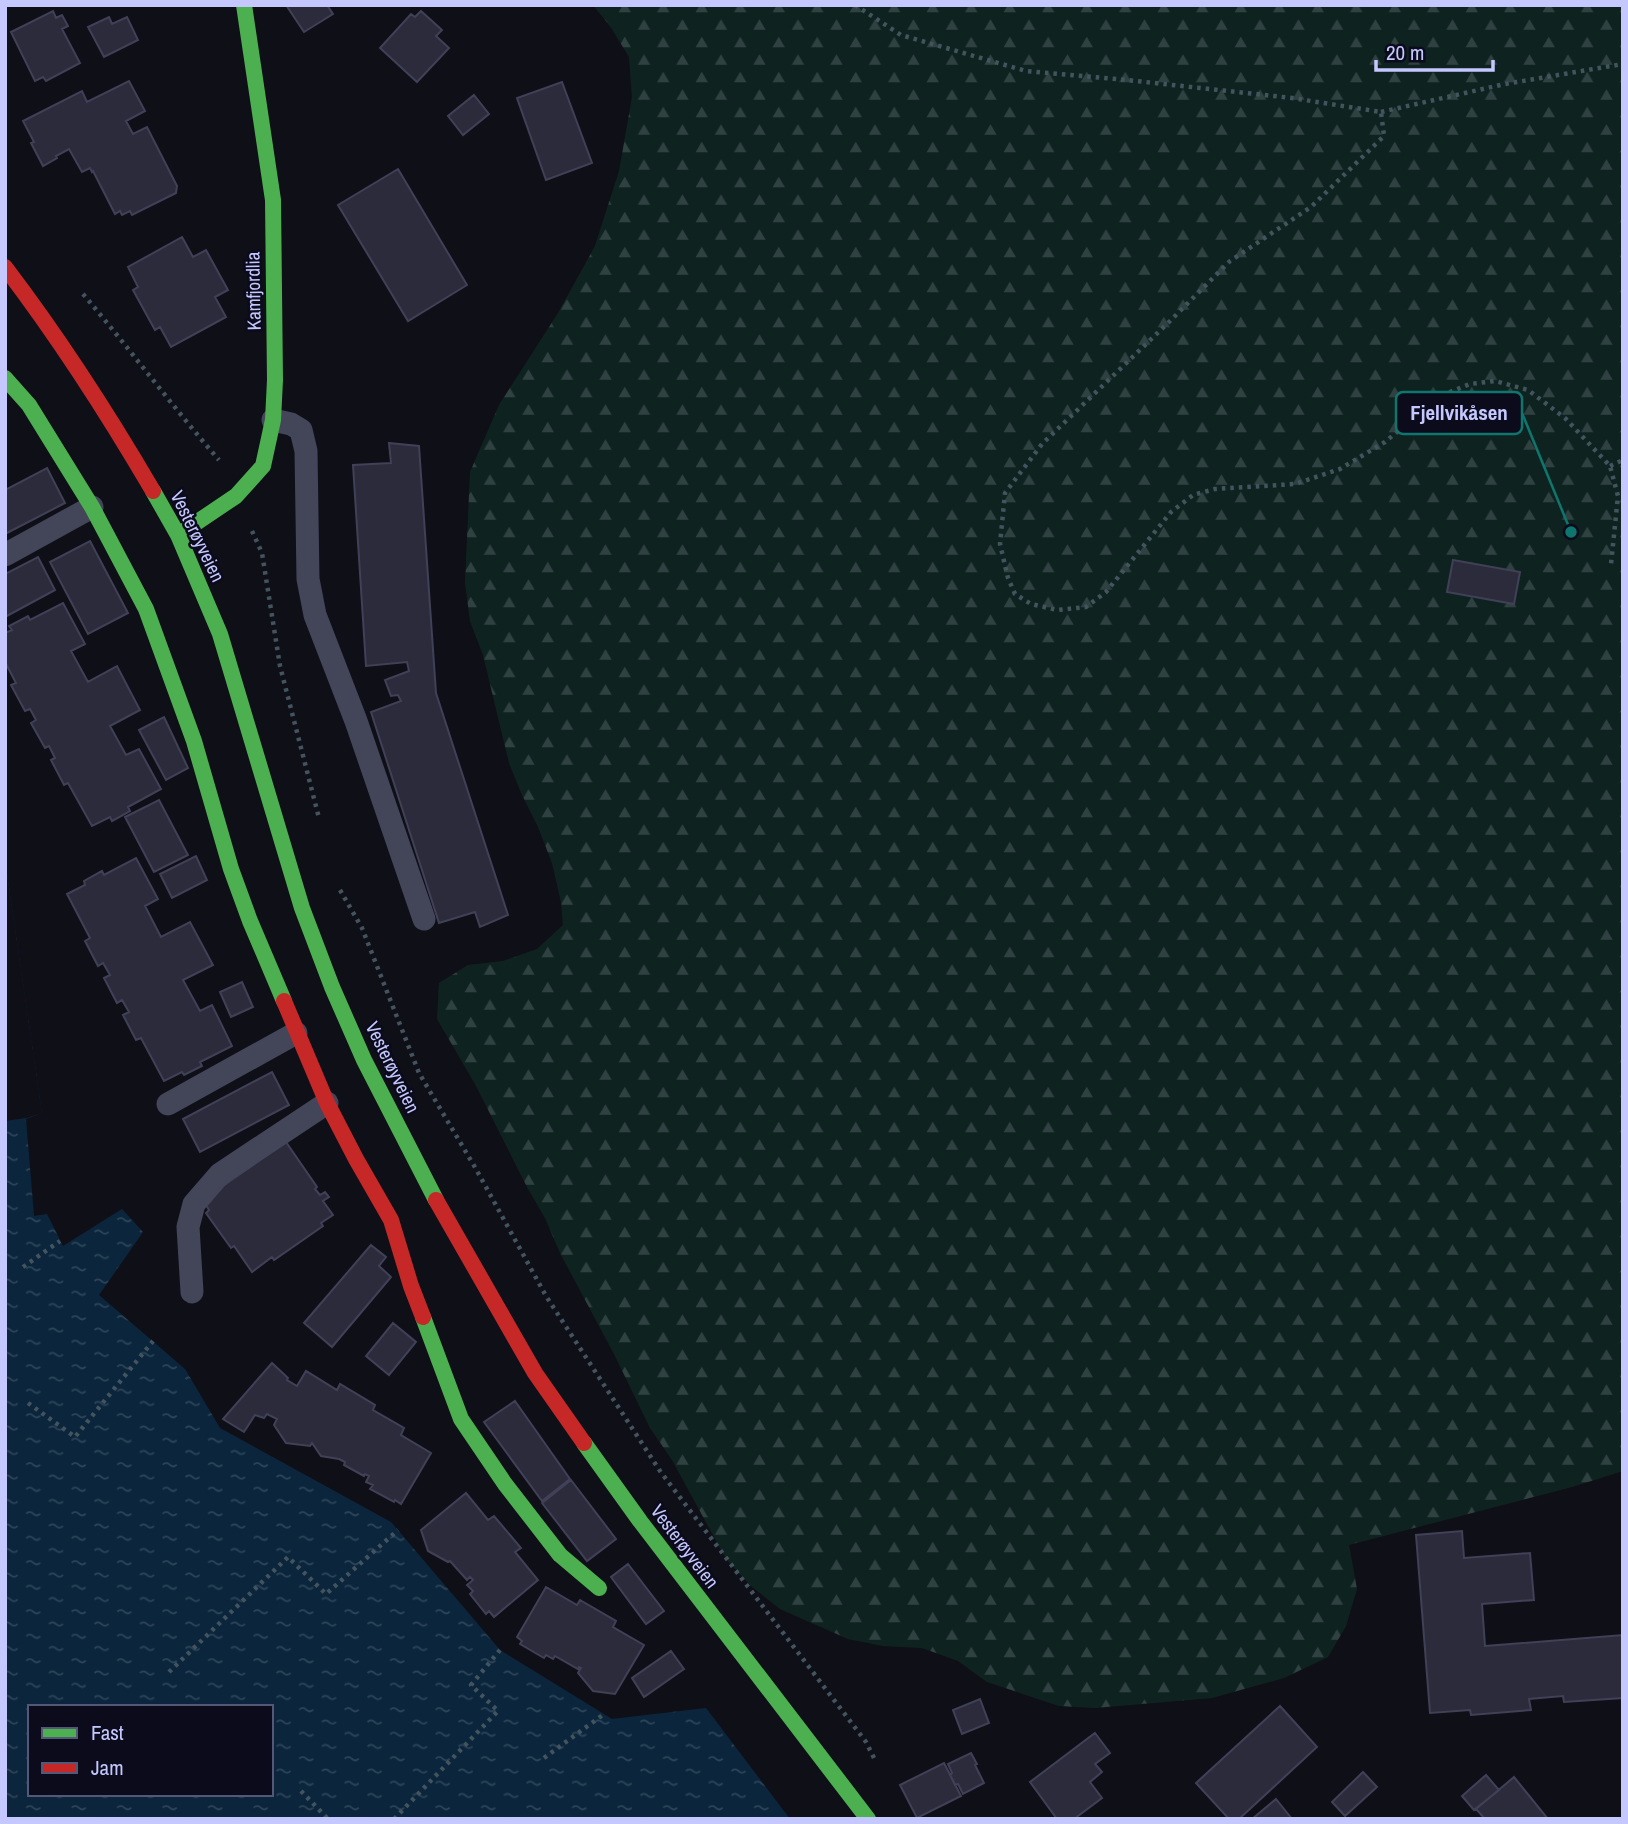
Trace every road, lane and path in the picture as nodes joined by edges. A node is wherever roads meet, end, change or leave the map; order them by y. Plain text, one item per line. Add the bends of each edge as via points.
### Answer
1 (244, 5) edge
2 (855, 5) edge
3 (1623, 64) edge
4 (1381, 112) junction
5 (5, 267) edge
6 (83, 294) dead end
7 (5, 378) edge
8 (273, 420) junction
9 (1623, 460) edge
10 (1610, 466) junction
11 (236, 496) junction
12 (92, 508) junction
13 (178, 535) junction
14 (5, 555) edge
15 (1611, 564) dead end
16 (322, 830) dead end
17 (335, 882) dead end
18 (424, 919) dead end
19 (296, 1034) junction
20 (327, 1103) junction
21 (168, 1104) dead end
22 (60, 1241) dead end
23 (23, 1268) dead end
24 (192, 1292) dead end
25 (153, 1341) dead end
26 (28, 1403) dead end
27 (398, 1530) dead end
28 (598, 1588) dead end
29 (500, 1650) dead end
30 (169, 1672) dead end
31 (604, 1714) dead end
32 (544, 1758) dead end
33 (876, 1763) dead end
34 (301, 1791) dead end
35 (328, 1819) edge
36 (394, 1819) edge
37 (868, 1819) edge

1 - 8 street, Kamfjordlia via 273,200
2 - 4 path via 901,35 1026,71 1128,79
3 - 4 path
4 - 10 path via 1384,136 1311,207 1230,261 1042,444 1005,493 1000,544 1015,594 1031,604 1057,610 1086,607 1106,592 1171,512 1193,495 1214,489 1295,484 1340,469 1385,442 1440,396 1470,384 1495,380 1528,390 1565,418
5 - 13 street, Vesterøyveien via 131,453
6 - 11 path via 223,464
7 - 12 street via 29,405
8 - 11 street, Kamfjordlia via 263,466
8 - 18 lane via 301,430 306,451 308,579 315,615
9 - 10 path
10 - 15 path via 1619,496
11 - 13 street, Kamfjordlia
11 - 16 path via 262,554 280,666
12 - 14 lane
12 - 19 street via 146,609 194,741 236,882
13 - 37 street, Vesterøyveien via 219,634 302,908 328,976 364,1060 442,1212 535,1373 640,1521
17 - 33 path via 362,928 419,1073 546,1296 660,1471 866,1742
19 - 20 street
19 - 21 lane
20 - 24 lane via 220,1174 194,1203 188,1227
20 - 28 street via 391,1220 461,1419 560,1555
22 - 23 path
25 - 26 path via 75,1437
27 - 30 path via 326,1594 288,1557
29 - 36 path via 471,1685 498,1711
31 - 32 path
34 - 35 path

